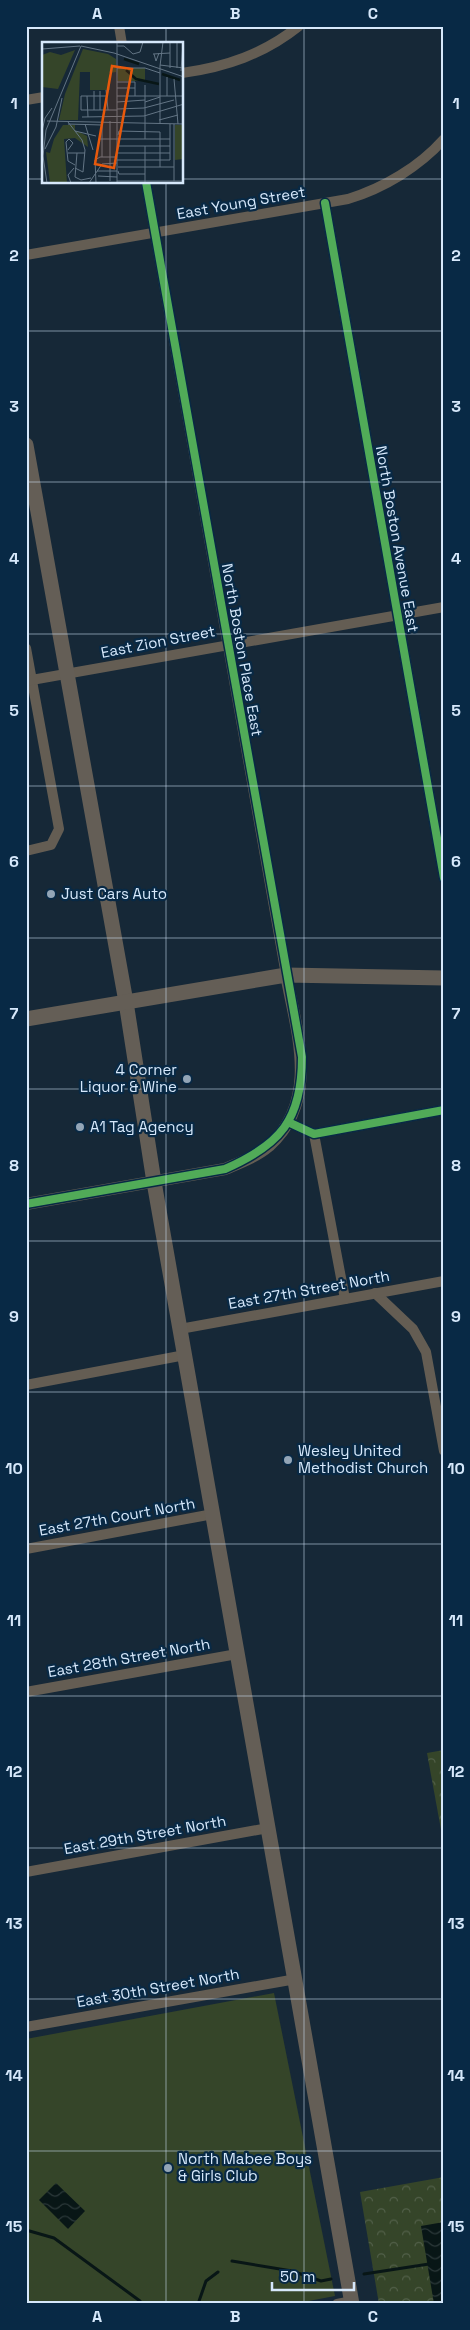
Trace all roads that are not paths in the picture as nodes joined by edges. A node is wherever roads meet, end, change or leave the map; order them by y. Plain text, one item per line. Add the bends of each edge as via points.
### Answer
1 (119, 26) edge
2 (299, 26) edge
3 (122, 42) edge
4 (184, 74) edge
5 (42, 97) edge
6 (26, 100) edge
7 (444, 139) edge
8 (146, 184) edge
9 (324, 203) junction
10 (155, 233) junction
11 (26, 255) edge
12 (26, 445) edge
13 (444, 607) edge
14 (396, 615) junction
15 (227, 644) junction
16 (26, 648) edge
17 (67, 674) junction
18 (29, 681) edge
19 (26, 851) edge
20 (444, 878) edge
21 (286, 975) junction
22 (444, 978) edge
23 (126, 1002) junction
24 (26, 1020) edge
25 (444, 1110) edge
26 (288, 1122) junction
27 (314, 1134) junction
28 (154, 1182) junction
29 (26, 1204) edge
30 (444, 1281) edge
31 (375, 1293) junction
32 (345, 1299) junction
33 (180, 1329) junction
34 (185, 1355) junction
35 (26, 1385) edge
36 (444, 1451) edge
37 (213, 1514) junction
38 (26, 1549) edge
39 (237, 1654) junction
40 (26, 1692) edge
41 (268, 1828) junction
42 (26, 1872) edge
43 (296, 1979) junction
44 (26, 2027) edge
45 (347, 2303) edge

1 - 3 street
2 - 4 street via 259,53
5 - 6 street
7 - 9 street, East Young Street via 399,176 370,192
8 - 10 street, North Boston Place East
9 - 10 street, East Young Street
9 - 14 street, North Boston Avenue East
10 - 11 street, East Young Street
10 - 15 street, North Boston Place East
12 - 17 main road
13 - 14 street, East Zion Street
14 - 15 street, East Zion Street
14 - 20 street, North Boston Avenue East
15 - 17 street, East Zion Street
15 - 21 street, North Boston Place East
16 - 18 street
17 - 18 street, East Zion Street
17 - 23 main road
18 - 19 street via 59,829 56,838 46,848
21 - 22 main road
21 - 23 main road
21 - 26 street, North Boston Place East via 302,1057 302,1079
23 - 24 main road
23 - 28 main road
25 - 27 street
26 - 27 street
26 - 28 street, North Boston Place East via 269,1146 250,1158 224,1169
27 - 32 street
28 - 29 street, North Boston Place East
28 - 33 main road
30 - 31 street, East 27th Street North
31 - 32 street, East 27th Street North
31 - 36 street via 413,1329 426,1352
32 - 33 street, East 27th Street North
33 - 34 main road
34 - 35 street
34 - 37 main road
37 - 38 street, East 27th Court North
37 - 39 main road
39 - 40 street, East 28th Street North
39 - 41 main road
41 - 42 street, East 29th Street North
41 - 43 main road
43 - 44 street, East 30th Street North
43 - 45 main road

